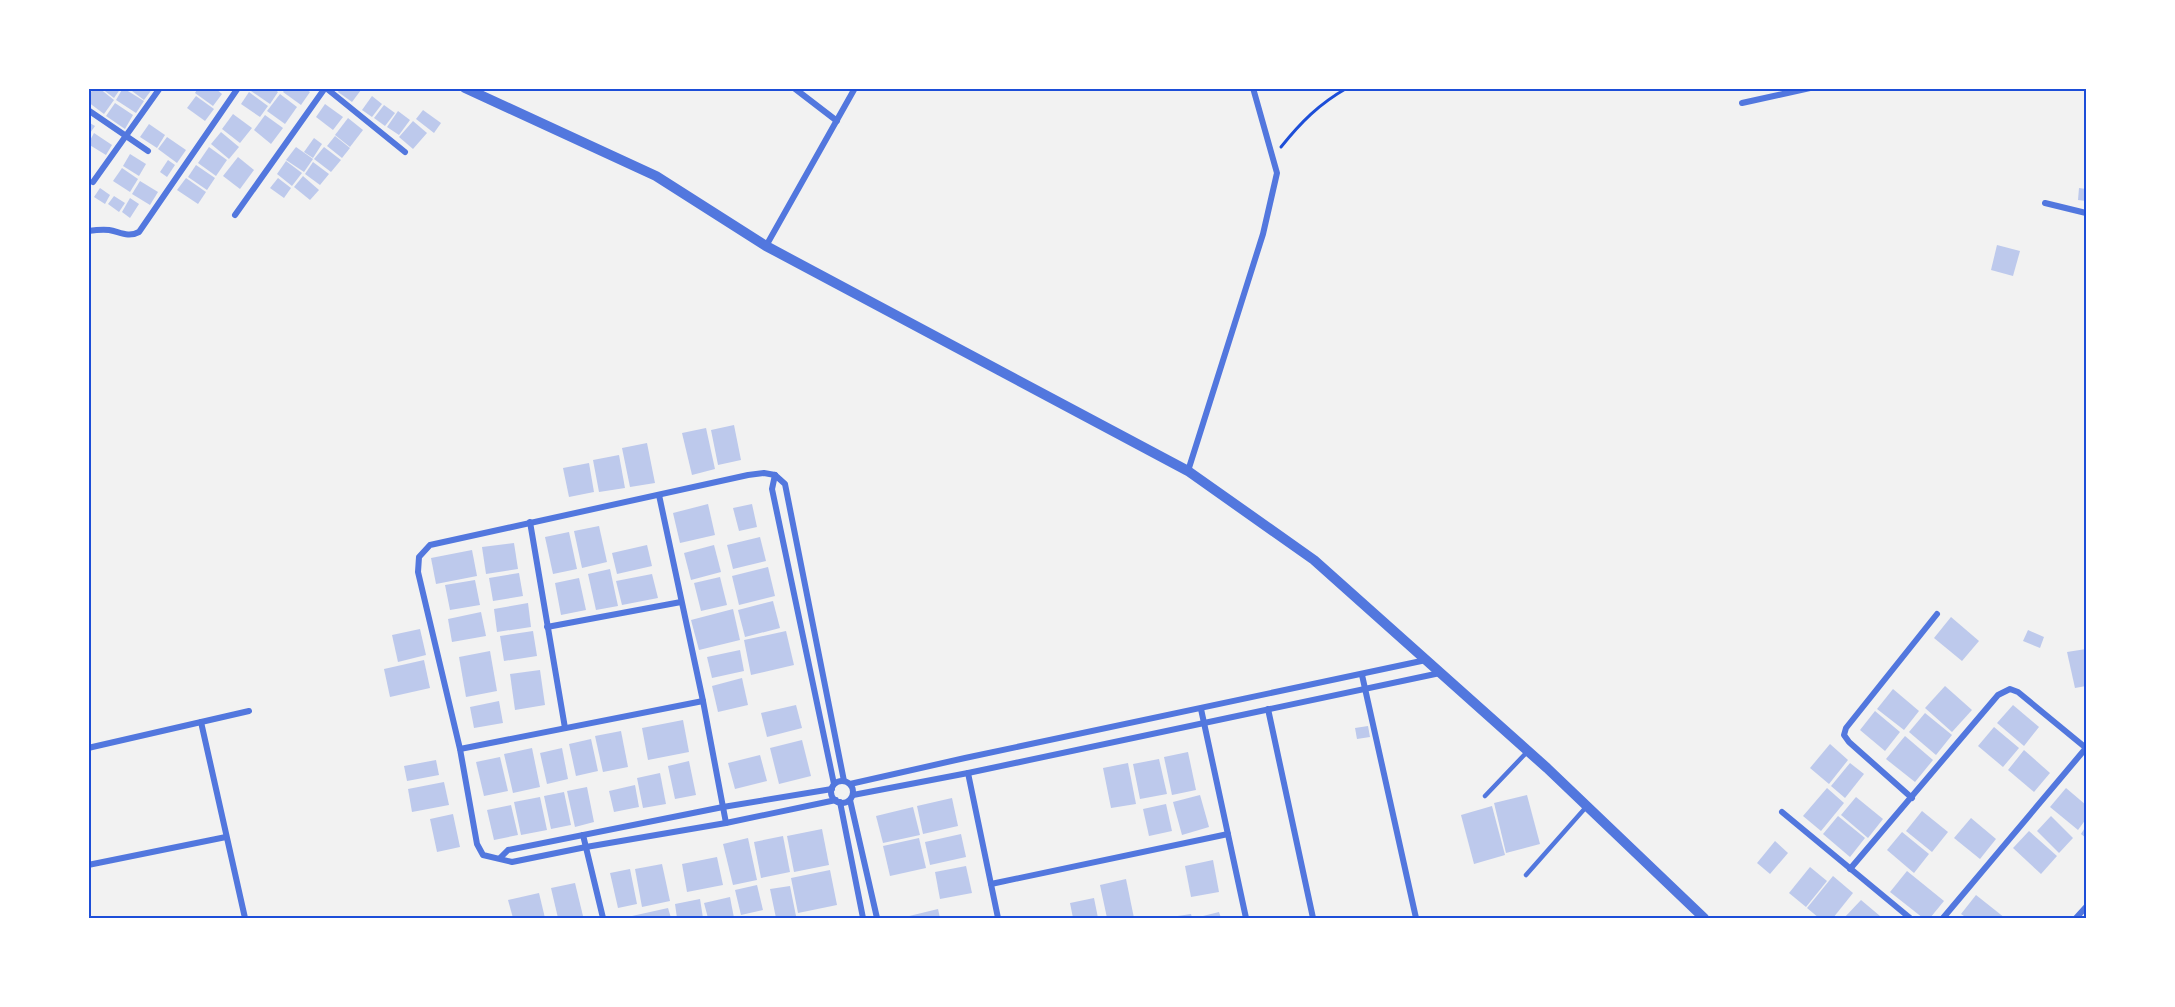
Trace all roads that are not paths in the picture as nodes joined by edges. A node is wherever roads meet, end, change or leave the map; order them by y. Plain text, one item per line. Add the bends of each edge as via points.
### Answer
1 (160, 88) edge
2 (238, 88) edge
3 (325, 88) edge
4 (465, 88) edge
5 (794, 88) edge
6 (855, 88) edge
7 (1253, 88) edge
8 (1810, 88) edge
9 (1742, 103) dead end
10 (88, 110) edge
11 (837, 121) junction
12 (126, 137) junction
13 (148, 151) dead end
14 (405, 152) dead end
15 (93, 182) dead end
16 (2045, 203) dead end
17 (2086, 213) edge
18 (235, 215) dead end
19 (88, 231) edge
20 (766, 246) junction
21 (1188, 471) junction
22 (775, 475) junction
23 (659, 495) junction
24 (530, 522) junction
25 (681, 602) junction
26 (1936, 614) dead end
27 (547, 627) junction
28 (1426, 660) junction
29 (1440, 673) junction
30 (1362, 675) junction
31 (1365, 688) junction
32 (703, 701) junction
33 (1201, 709) junction
34 (1268, 709) junction
35 (249, 711) dead end
36 (201, 722) junction
37 (1204, 723) junction
38 (565, 728) junction
39 (88, 748) edge
40 (2086, 748) edge
41 (460, 749) junction
42 (1527, 751) junction
43 (968, 773) junction
44 (847, 783) junction
45 (833, 786) junction
46 (1485, 796) dead end
47 (851, 797) junction
48 (1912, 798) junction
49 (838, 801) junction
50 (1587, 806) junction
51 (723, 807) junction
52 (1782, 812) dead end
53 (726, 823) junction
54 (1228, 834) junction
55 (583, 835) junction
56 (226, 837) junction
57 (586, 847) junction
58 (501, 858) junction
59 (88, 865) edge
60 (1850, 869) junction
61 (1526, 875) dead end
62 (991, 884) junction
63 (2086, 907) edge
64 (245, 918) edge
65 (603, 918) edge
66 (863, 918) edge
67 (877, 918) edge
68 (998, 918) edge
69 (1246, 918) edge
70 (1313, 918) edge
71 (1416, 918) edge
72 (1704, 918) edge
73 (1910, 918) edge
74 (1943, 918) edge
75 (2076, 918) edge

1 - 12 street
2 - 19 street via 139,232 124,235 109,230
3 - 14 street
3 - 18 street
4 - 20 street via 657,177
5 - 11 street
6 - 11 street
7 - 21 street via 1277,173 1263,234
8 - 9 street
10 - 12 street
11 - 20 street
12 - 13 street
12 - 15 street
16 - 17 street
20 - 21 street
21 - 28 street via 1314,560
22 - 23 street via 747,475
22 - 44 street via 785,484
22 - 45 street via 772,489
23 - 24 street
23 - 25 street
24 - 27 street
24 - 41 street via 429,545 419,557 418,572
25 - 27 street
25 - 32 street
26 - 48 street via 1844,735
27 - 38 street
28 - 29 street
28 - 30 street
29 - 31 street
29 - 42 street
30 - 31 street
30 - 33 street
31 - 34 street
31 - 71 street
32 - 38 street
32 - 51 street
33 - 37 street
33 - 44 street
34 - 37 street
34 - 70 street
35 - 36 street
36 - 39 street
36 - 56 street
37 - 43 street
37 - 54 street
38 - 41 street
40 - 48 street via 2010,689 1998,694
40 - 74 street
41 - 58 street via 477,844 488,858
42 - 46 lane
42 - 50 street
43 - 47 street
43 - 62 street
44 - 45 street
44 - 47 street via 853,789
45 - 49 street via 832,795
45 - 51 street
47 - 49 street
47 - 67 street
48 - 60 street
49 - 53 street
49 - 66 street
50 - 61 lane
50 - 72 street
51 - 53 street
51 - 55 street
52 - 60 street
53 - 57 street
54 - 62 street
54 - 69 street
55 - 57 street
55 - 58 street via 508,850
56 - 59 street
56 - 64 street
57 - 58 street via 512,862
57 - 65 street
60 - 73 street
62 - 68 street
63 - 75 street

